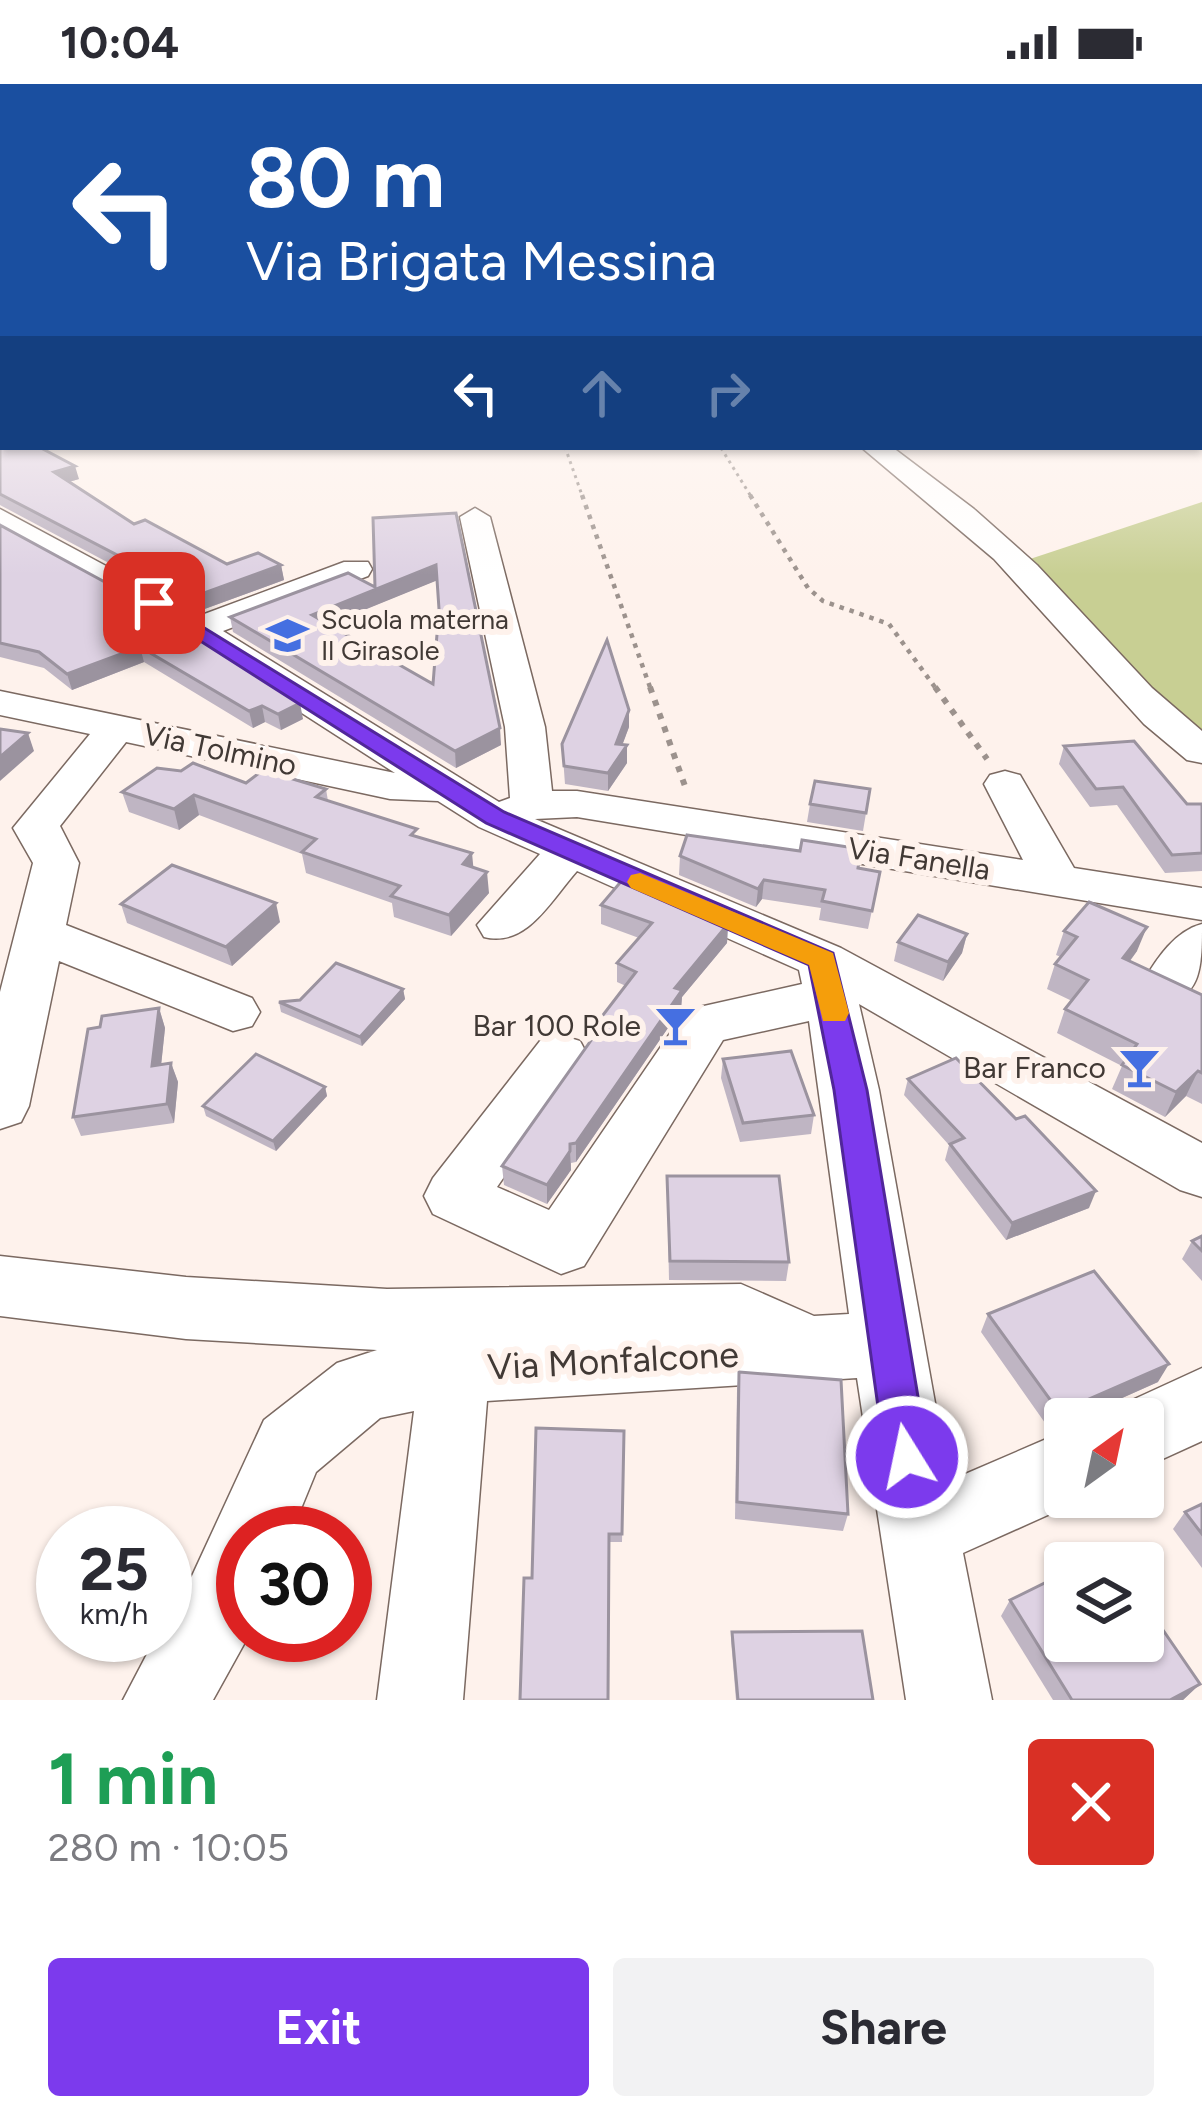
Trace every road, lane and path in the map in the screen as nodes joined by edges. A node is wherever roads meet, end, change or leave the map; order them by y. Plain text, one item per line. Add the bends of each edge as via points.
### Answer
1 (566, 450) edge
2 (722, 450) edge
3 (878, 450) edge
4 (475, 517) dead end
5 (0, 518) edge
6 (356, 568) dead end
7 (196, 629) junction
8 (0, 703) edge
9 (116, 728) junction
10 (1202, 751) edge
11 (1005, 784) joint
12 (442, 788) junction
13 (514, 811) junction
14 (686, 822) junction
15 (18, 824) edge
16 (568, 852) junction
17 (1057, 881) junction
18 (1202, 904) edge
19 (502, 925) dead end
20 (41, 934) junction
21 (1202, 940) edge
22 (827, 979) junction
23 (1168, 982) edge
24 (14, 986) edge
25 (233, 1012) dead end
26 (560, 1056) dead end
27 (1, 1107) edge
28 (1202, 1172) edge
29 (0, 1286) edge
30 (887, 1344) junction
31 (811, 1349) junction
32 (454, 1370) junction
33 (1202, 1403) edge
34 (1164, 1422) edge
35 (1044, 1478) edge
36 (264, 1506) edge
37 (919, 1533) junction
38 (216, 1614) edge
39 (166, 1700) edge
40 (420, 1700) edge
41 (949, 1700) edge

1 - 14 path via 691,804
2 - 11 path via 808,588 889,624
3 - 10 street via 985,531 1143,706
4 - 13 street via 525,728
5 - 7 street
6 - 7 street
7 - 12 street
8 - 9 street, Via Tolmino
9 - 12 street, Via Tolmino via 390,785
9 - 15 street
11 - 17 street
12 - 13 street
13 - 14 street, Via Fanella via 577,804
13 - 16 street
14 - 17 street, Via Fanella
15 - 20 street via 46,838 56,863
16 - 19 street
16 - 22 street
17 - 18 street, Via Fanella
20 - 24 street
20 - 25 street
21 - 23 street
22 - 26 street via 705,1024 561,1246 455,1196
22 - 28 street
22 - 30 street
24 - 27 street
29 - 31 street via 387,1320 741,1315
30 - 31 street, Via Monfalcone
30 - 37 street
31 - 32 street, Via Monfalcone
32 - 36 street via 362,1387 290,1446
32 - 40 street, Via Monfalcone
33 - 34 street
35 - 37 street
37 - 41 street
38 - 39 street

